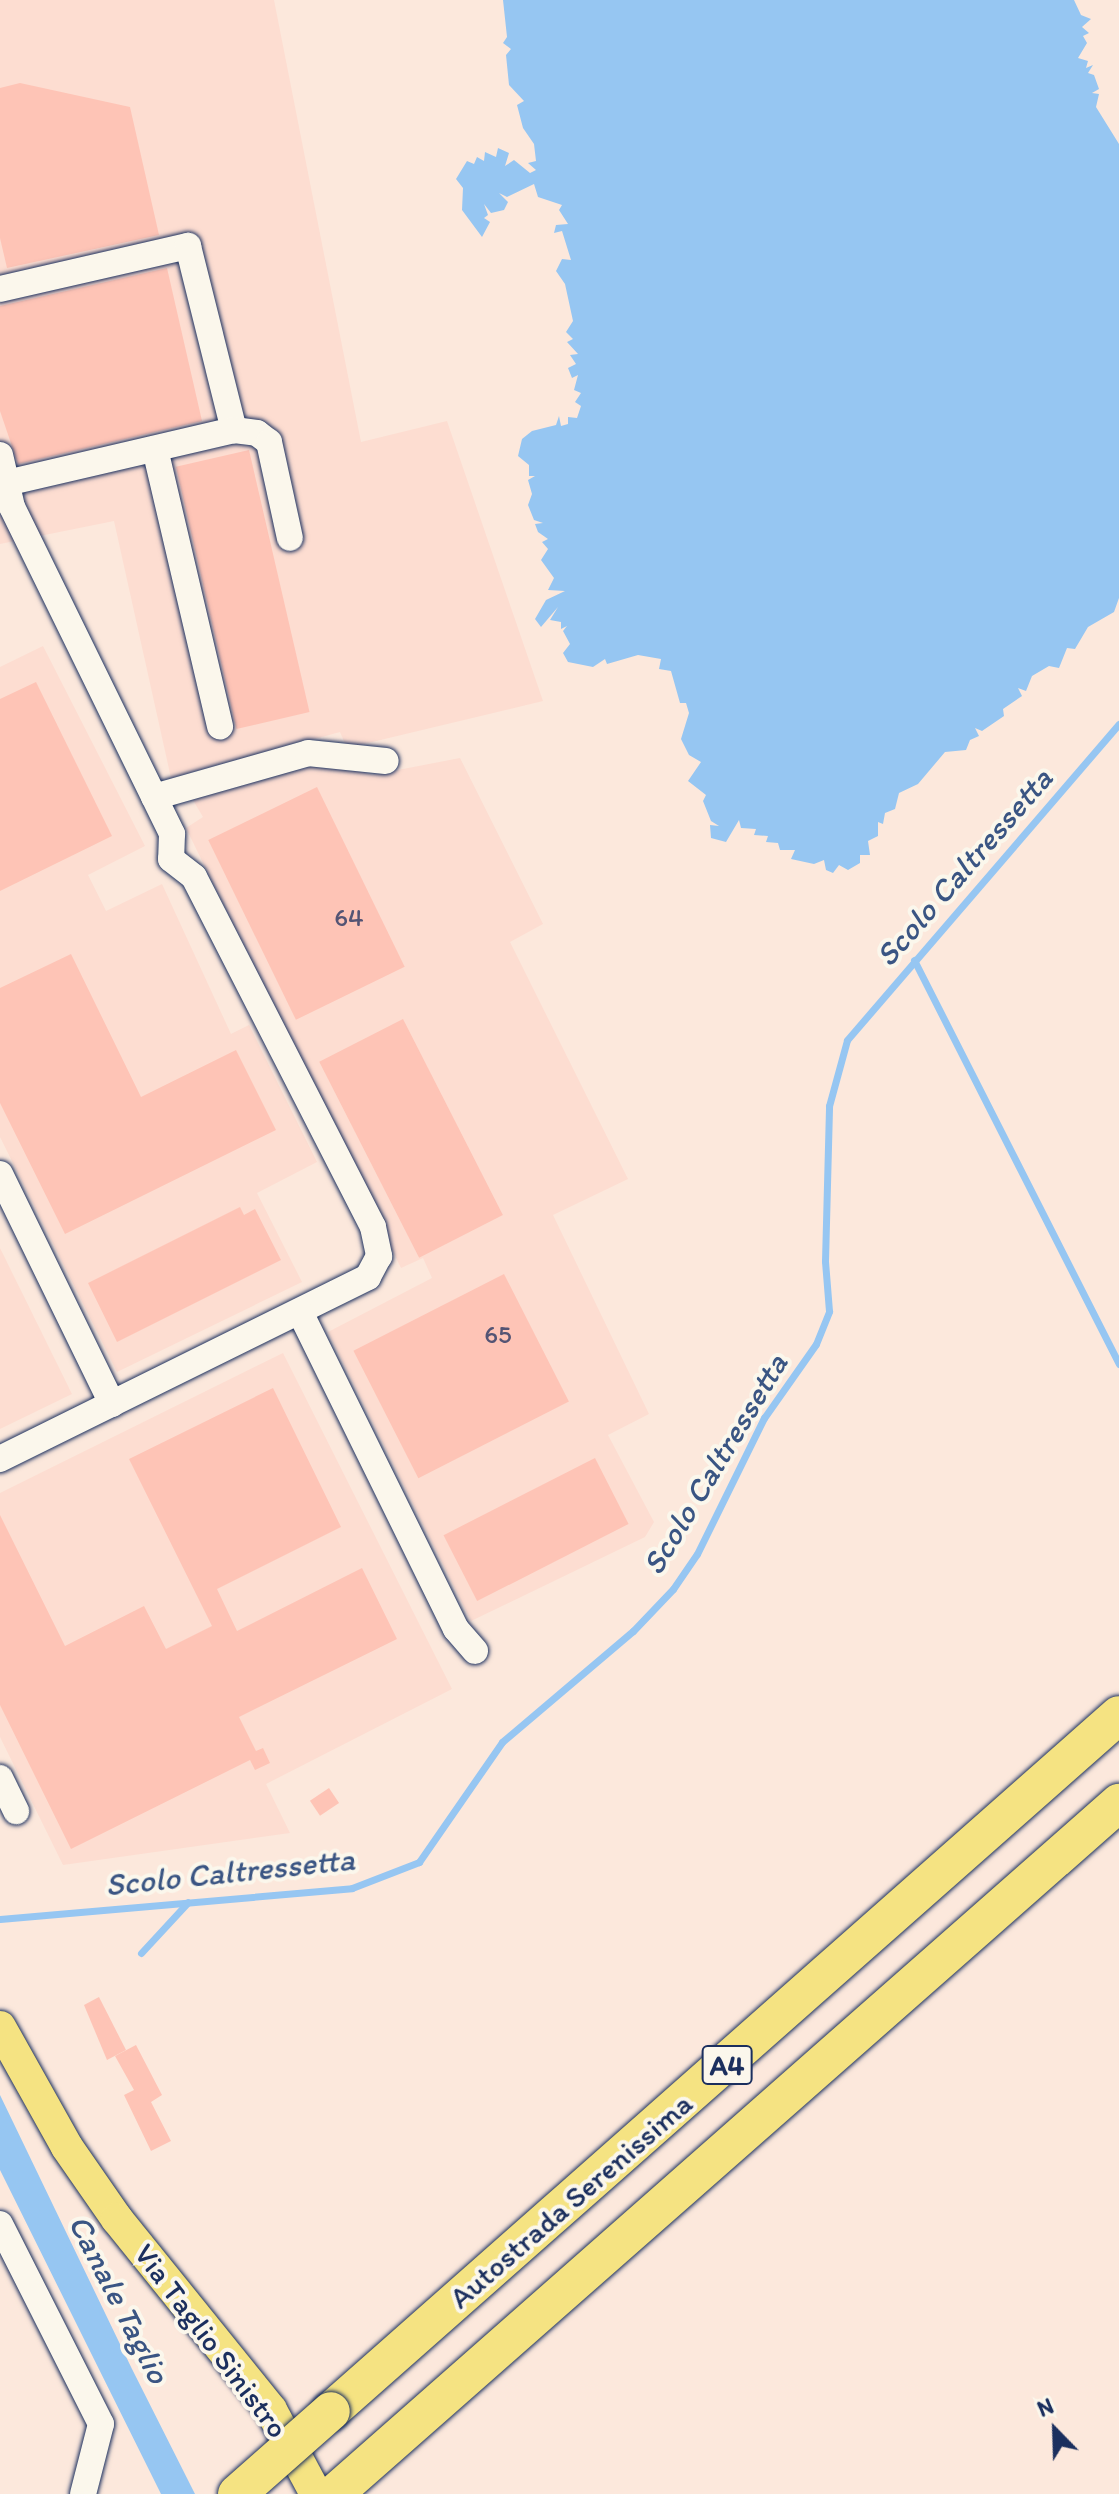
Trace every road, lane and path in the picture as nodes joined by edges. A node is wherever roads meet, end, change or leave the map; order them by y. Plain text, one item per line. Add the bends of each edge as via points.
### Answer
1 (0, 289) edge
2 (234, 430) junction
3 (155, 449) junction
4 (0, 455) edge
5 (7, 483) junction
6 (290, 538) dead end
7 (220, 726) dead end
8 (386, 761) dead end
9 (154, 797) junction
10 (0, 1174) edge
11 (300, 1312) junction
12 (112, 1404) junction
13 (0, 1459) edge
14 (475, 1651) dead end
15 (1119, 1715) edge
16 (0, 1778) edge
17 (1119, 1803) edge
18 (16, 1811) dead end
19 (0, 2027) edge
20 (0, 2224) edge
21 (83, 2494) edge
22 (237, 2494) edge
23 (316, 2494) edge
24 (334, 2494) edge

1 - 2 street via 188,246
2 - 3 street
2 - 6 street via 257,433 269,442
3 - 5 street
3 - 7 street
4 - 5 street
5 - 9 street via 12,507
8 - 9 street via 308,753
9 - 11 street via 172,834 171,859 194,877 373,1227 379,1256 368,1277
10 - 12 street
11 - 12 street
11 - 14 street via 456,1629
12 - 13 street
15 - 22 highway, Autostrada Serenissima / A4, bridge
16 - 18 street
17 - 24 highway, A4
19 - 23 main road, Via Taglio Sinistro via 67,2147 117,2219 271,2410
20 - 21 street via 101,2424

